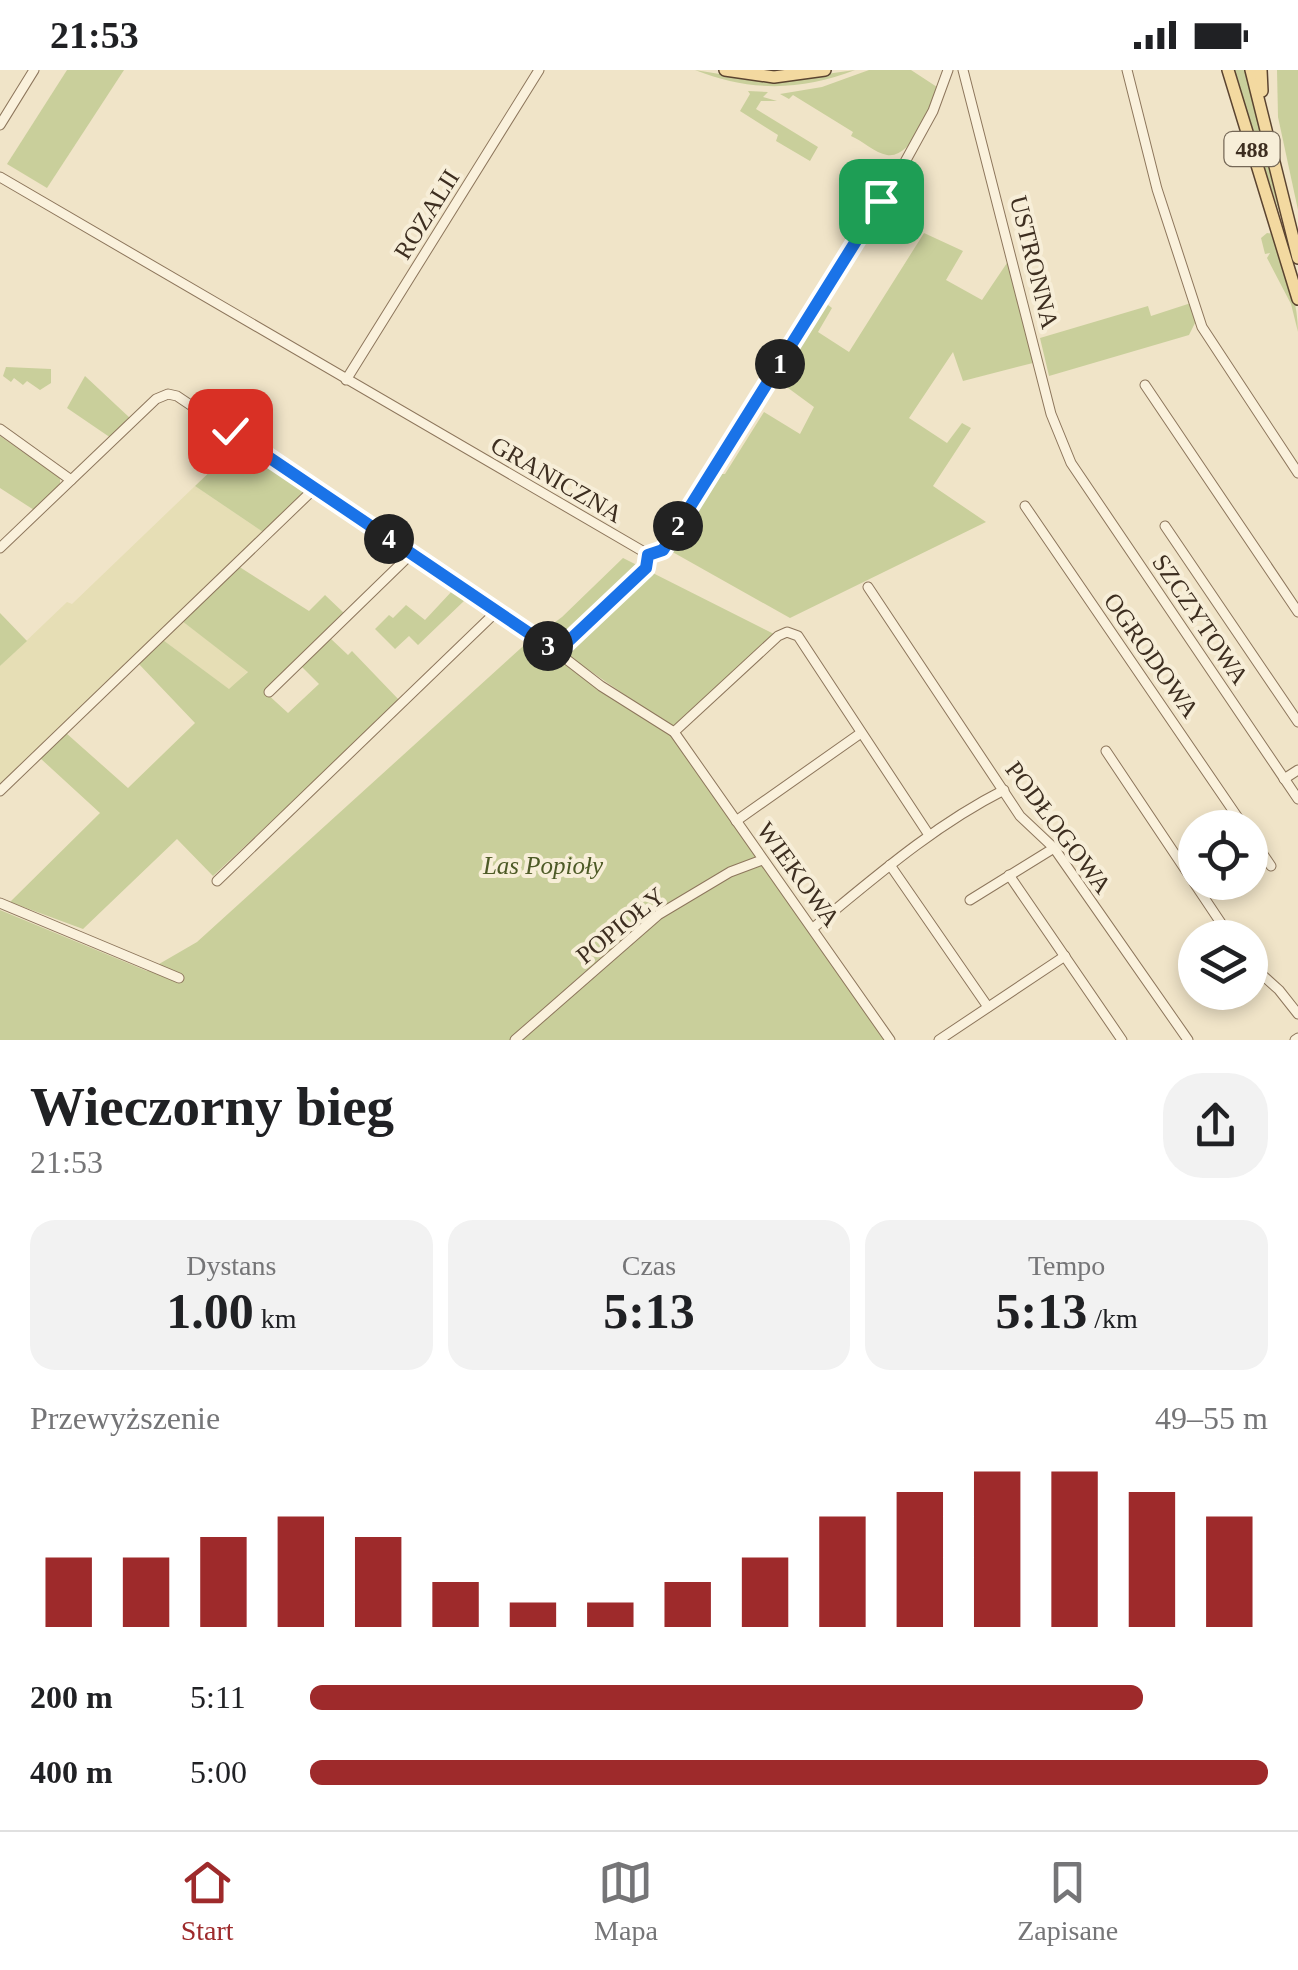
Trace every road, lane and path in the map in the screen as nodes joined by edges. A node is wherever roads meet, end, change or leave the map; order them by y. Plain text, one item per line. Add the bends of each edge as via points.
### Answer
1 (34, 70) edge
2 (539, 70) edge
3 (725, 70) edge
4 (824, 70) edge
5 (948, 70) edge
6 (964, 70) edge
7 (1127, 70) edge
8 (1228, 70) edge
9 (1251, 70) edge
10 (1261, 70) edge
11 (0, 125) edge
12 (1267, 130) junction
13 (0, 177) edge
14 (1294, 220) edge
15 (1275, 227) junction
16 (1298, 258) edge
17 (1298, 299) edge
18 (346, 380) junction
19 (1145, 385) dead end
20 (0, 429) edge
21 (1071, 463) joint
22 (1298, 473) edge
23 (71, 480) junction
24 (315, 488) junction
25 (1026, 506) dead end
26 (1165, 526) dead end
27 (0, 548) edge
28 (411, 554) junction
29 (648, 555) junction
30 (868, 587) dead end
31 (496, 612) junction
32 (1298, 612) edge
33 (557, 652) junction
34 (269, 692) dead end
35 (1298, 722) edge
36 (674, 732) junction
37 (861, 733) junction
38 (1106, 751) dead end
39 (1298, 770) edge
40 (1284, 779) junction
41 (1004, 790) junction
42 (0, 791) edge
43 (1298, 799) edge
44 (1233, 810) edge
45 (736, 821) junction
46 (930, 835) junction
47 (1054, 848) junction
48 (762, 860) junction
49 (1268, 862) edge
50 (890, 865) junction
51 (1271, 866) dead end
52 (1009, 876) junction
53 (217, 880) dead end
54 (970, 900) dead end
55 (0, 903) edge
56 (1219, 920) edge
57 (813, 928) junction
58 (1066, 956) junction
59 (179, 978) dead end
60 (1268, 980) edge
61 (988, 1007) junction
62 (1298, 1014) edge
63 (515, 1040) edge
64 (890, 1040) edge
65 (939, 1040) edge
66 (1122, 1040) edge
67 (1188, 1040) edge

1 - 11 street
2 - 18 street, ROZALII
3 - 4 main road via 774,77
5 - 29 street via 920,137 874,214 663,550
6 - 21 street, USTRONNA via 1051,414
7 - 22 street via 1156,188 1201,321
8 - 15 main road, 488
9 - 12 main road
10 - 12 main road, 488
12 - 14 main road, 488
13 - 18 street, GRANICZNA
14 - 15 street
14 - 16 main road, 488
15 - 17 main road, 488
18 - 29 street, GRANICZNA
19 - 32 street
20 - 23 street
21 - 40 street, SZCZYTOWA
23 - 24 street via 168,394
23 - 27 street
24 - 28 street
24 - 42 street
25 - 44 street, OGRODOWA
26 - 35 street
28 - 31 street
28 - 34 street
29 - 33 street via 646,568
30 - 41 street, PODŁOGOWA
31 - 33 street
31 - 53 street
33 - 36 street
36 - 37 street via 786,632 798,636
36 - 45 street, WIEKOWA
37 - 45 street
37 - 46 street
38 - 56 street
39 - 40 street
40 - 43 street, SZCZYTOWA
41 - 46 street
41 - 47 street, PODŁOGOWA
45 - 48 street, WIEKOWA
46 - 50 street
47 - 52 street
47 - 67 street, PODŁOGOWA
48 - 57 street, WIEKOWA
48 - 63 street, POPIOŁY via 658,915
49 - 51 street
50 - 57 street
50 - 61 street
52 - 54 street
52 - 58 street
55 - 59 street
57 - 64 street, WIEKOWA
58 - 61 street
58 - 66 street
60 - 62 street
61 - 65 street

